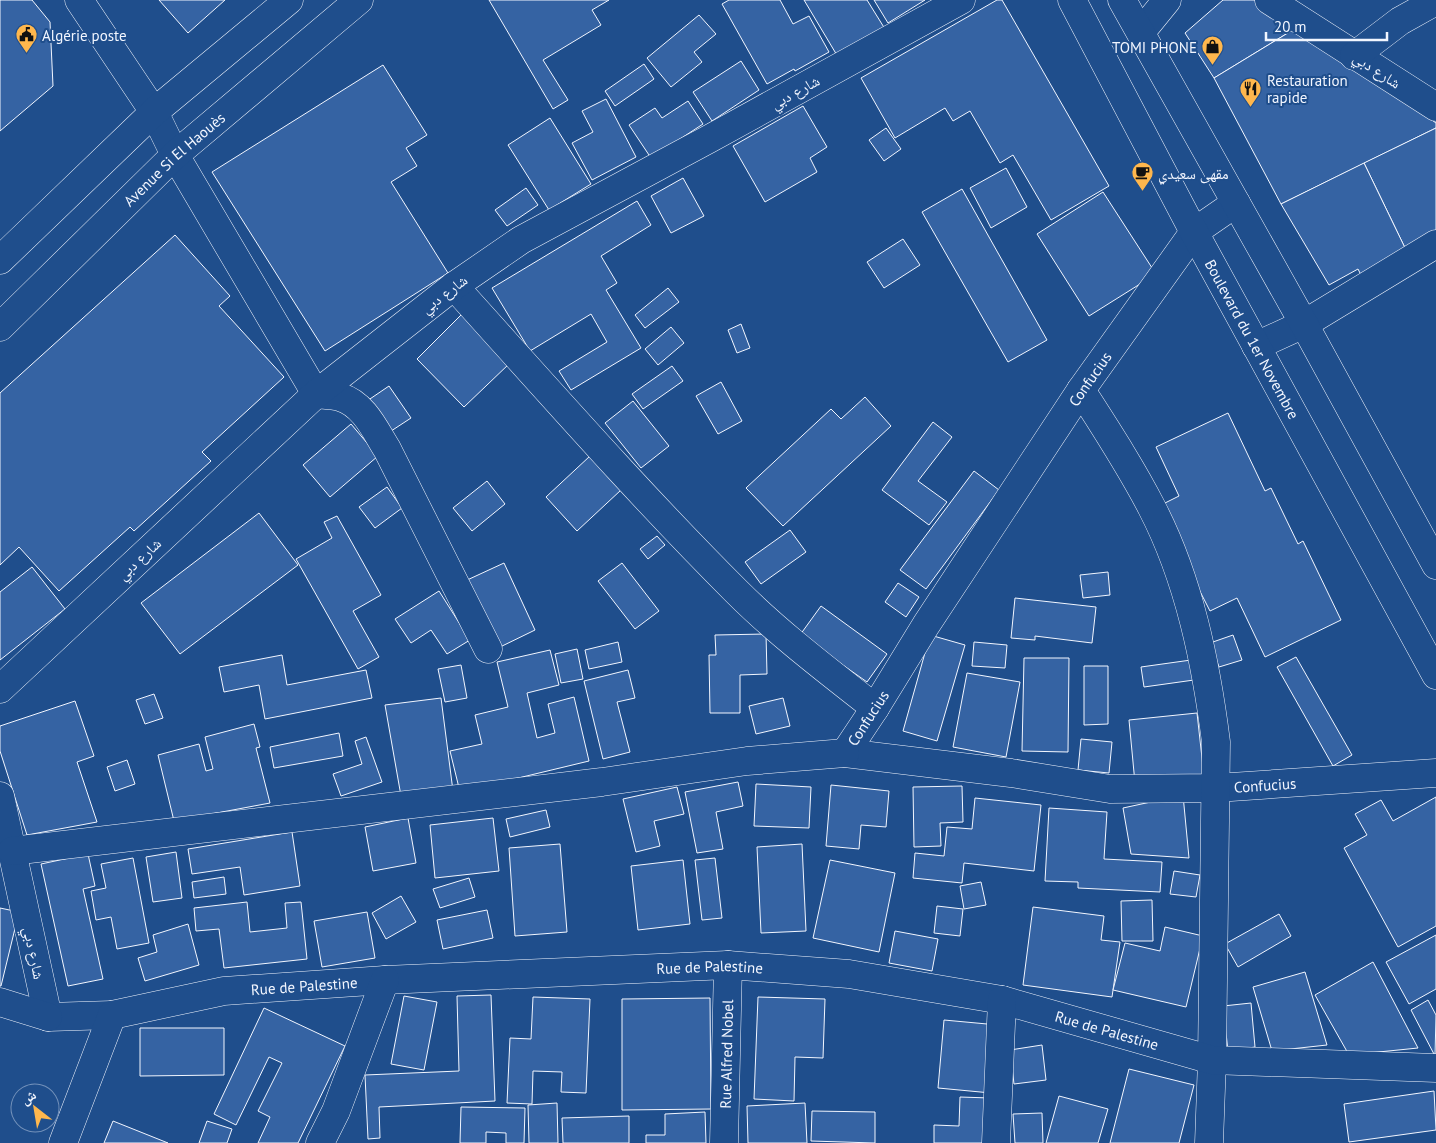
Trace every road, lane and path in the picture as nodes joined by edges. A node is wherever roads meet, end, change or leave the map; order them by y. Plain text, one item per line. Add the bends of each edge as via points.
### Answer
1 (79, 0) edge
2 (290, 0) edge
3 (359, 0) edge
4 (961, 0) edge
5 (1072, 0) edge
6 (1122, 0) edge
7 (1167, 0) edge
8 (1269, 0) edge
9 (1436, 0) edge
10 (1141, 32) junction
11 (1354, 56) junction
12 (1436, 107) edge
13 (154, 112) junction
14 (175, 155) junction
15 (1236, 203) junction
16 (1194, 232) junction
17 (1436, 244) edge
18 (0, 260) edge
19 (454, 286) junction
20 (1304, 324) junction
21 (0, 327) edge
22 (1256, 346) junction
23 (1081, 390) junction
24 (316, 394) junction
25 (1436, 565) edge
26 (488, 648) dead end
27 (1436, 675) edge
28 (0, 689) edge
29 (875, 708) junction
30 (845, 754) junction
31 (1436, 773) edge
32 (1216, 788) junction
33 (0, 796) edge
34 (12, 851) junction
35 (728, 964) junction
36 (385, 980) junction
37 (1002, 1000) junction
38 (0, 1002) edge
39 (112, 1015) junction
40 (48, 1017) junction
41 (1212, 1060) junction
42 (1436, 1068) edge
43 (63, 1143) edge
44 (320, 1143) edge
45 (724, 1143) edge
46 (996, 1143) edge
47 (1209, 1143) edge

1 - 13 street
2 - 13 street
3 - 14 street, Avenue Si El Haouès
4 - 19 street, شارع دبي via 520,240
5 - 16 street, Boulevard du 1er Novembre
6 - 10 street
7 - 10 street
8 - 11 street, شارع دبي
9 - 11 street via 1400,21
10 - 15 street
11 - 12 street, شارع دبي
13 - 14 street
13 - 18 street
14 - 21 street, Avenue Si El Haouès
14 - 24 street
15 - 16 street, Confucius
15 - 20 street
16 - 22 street, Boulevard du 1er Novembre
16 - 23 street, Confucius
17 - 20 street
19 - 24 street, شارع دبي
19 - 29 street via 737,592 804,652
20 - 22 street
20 - 25 street
22 - 27 street, Boulevard du 1er Novembre
23 - 29 street, Confucius
23 - 32 street via 1152,509 1179,572 1210,699 1216,742
24 - 26 street via 354,404 368,418 387,449
24 - 28 street, شارع دبي
29 - 30 street, Confucius
30 - 32 street, Confucius via 1011,773 1110,789
30 - 34 street via 747,761 602,782
31 - 32 street, Confucius
32 - 41 street
33 - 34 street, شارع دبي
34 - 40 street, شارع دبي
35 - 36 street, Rue de Palestine
35 - 37 street, Rue de Palestine via 849,974
35 - 45 street, Rue Alfred Nobel
36 - 39 street, Rue de Palestine via 224,992
36 - 44 street via 336,1111
37 - 41 street, Rue de Palestine
37 - 46 street
38 - 40 street
39 - 40 street
39 - 43 street
41 - 42 street, Rue de Palestine
41 - 47 street

